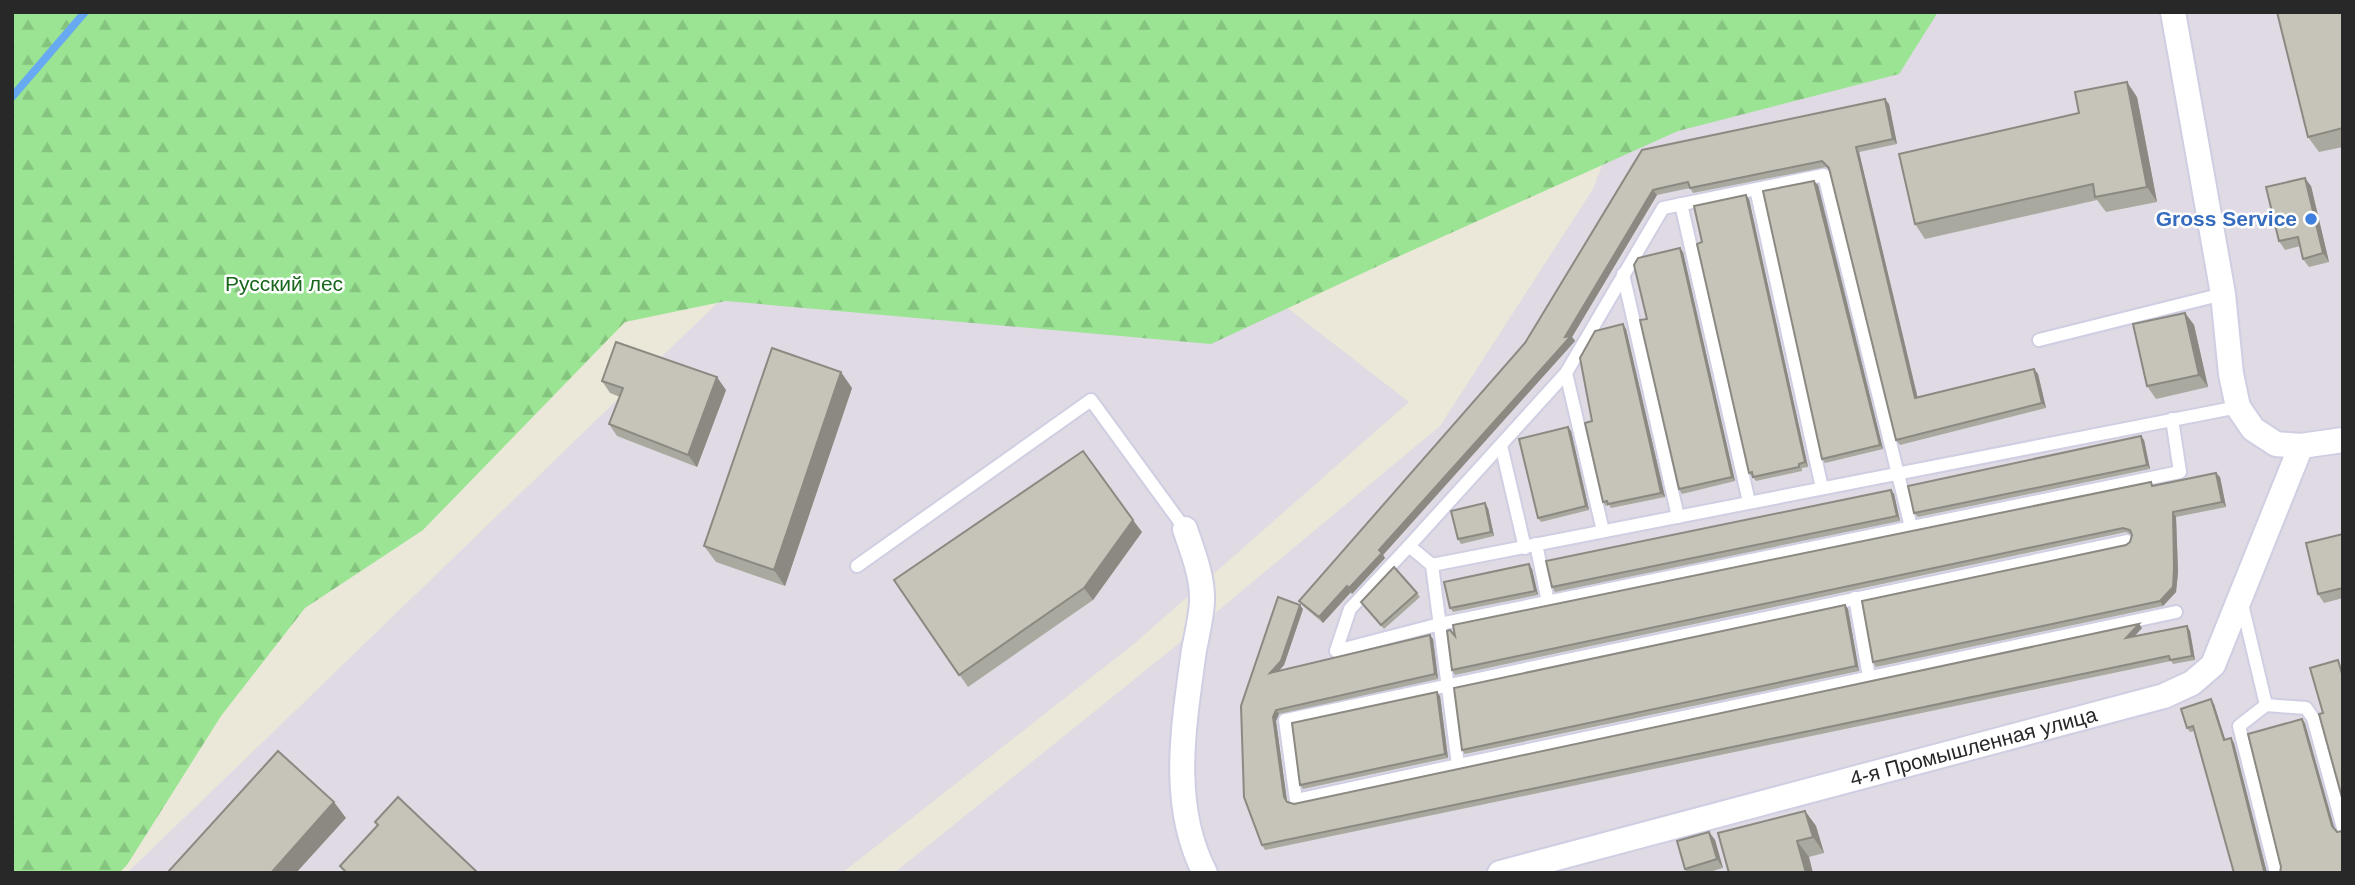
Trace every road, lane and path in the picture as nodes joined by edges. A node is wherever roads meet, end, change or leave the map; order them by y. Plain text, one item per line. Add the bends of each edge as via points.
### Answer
1 (2173, 12) edge
2 (1756, 189) junction
3 (1681, 204) junction
4 (1623, 274) junction
5 (2223, 294) junction
6 (2039, 340) dead end
7 (1566, 373) junction
8 (2238, 407) junction
9 (2172, 419) junction
10 (2343, 440) edge
11 (1502, 444) junction
12 (2301, 446) junction
13 (1897, 473) junction
14 (1822, 488) junction
15 (1749, 502) junction
16 (1678, 517) junction
17 (1911, 527) junction
18 (1185, 529) joint
19 (1603, 531) junction
20 (2127, 541) edge
21 (1409, 546) junction
22 (1531, 546) junction
23 (1433, 565) junction
24 (858, 566) dead end
25 (2240, 597) junction
26 (1854, 598) junction
27 (1548, 602) junction
28 (2176, 612) dead end
29 (1440, 624) junction
30 (1869, 677) junction
31 (1448, 684) junction
32 (2266, 705) junction
33 (1458, 765) junction
34 (2343, 828) edge
35 (1205, 873) edge
36 (1500, 873) edge
37 (2276, 873) edge

1 - 5 street
2 - 3 lane
2 - 13 lane via 1824,175
2 - 14 lane
3 - 4 lane via 1663,208
3 - 15 lane
4 - 7 lane
4 - 16 lane
5 - 6 lane
5 - 8 street
7 - 11 lane
7 - 19 lane
8 - 9 lane
8 - 12 street via 2253,429 2276,444
9 - 13 lane
9 - 17 lane via 2180,472
10 - 12 street
11 - 21 lane
11 - 22 lane
12 - 25 street, 4-я Промышленная улица
13 - 14 lane
13 - 17 lane
14 - 15 lane
15 - 16 lane
16 - 19 lane
17 - 27 lane
18 - 24 lane via 1091,400
18 - 35 street via 1199,569 1202,603 1183,729 1182,778 1195,853
19 - 22 lane
20 - 26 lane
21 - 23 lane
21 - 29 lane via 1350,609 1336,651
22 - 23 lane
22 - 27 lane
23 - 29 lane
25 - 32 lane
25 - 36 street, 4-я Промышленная улица via 2213,665 2192,683 2164,696
26 - 30 lane
26 - 31 lane
27 - 29 lane
28 - 30 lane
29 - 31 lane
30 - 33 lane
31 - 33 lane
31 - 33 lane via 1285,720 1296,800
32 - 34 lane via 2306,708 2313,718
32 - 37 lane via 2239,726

